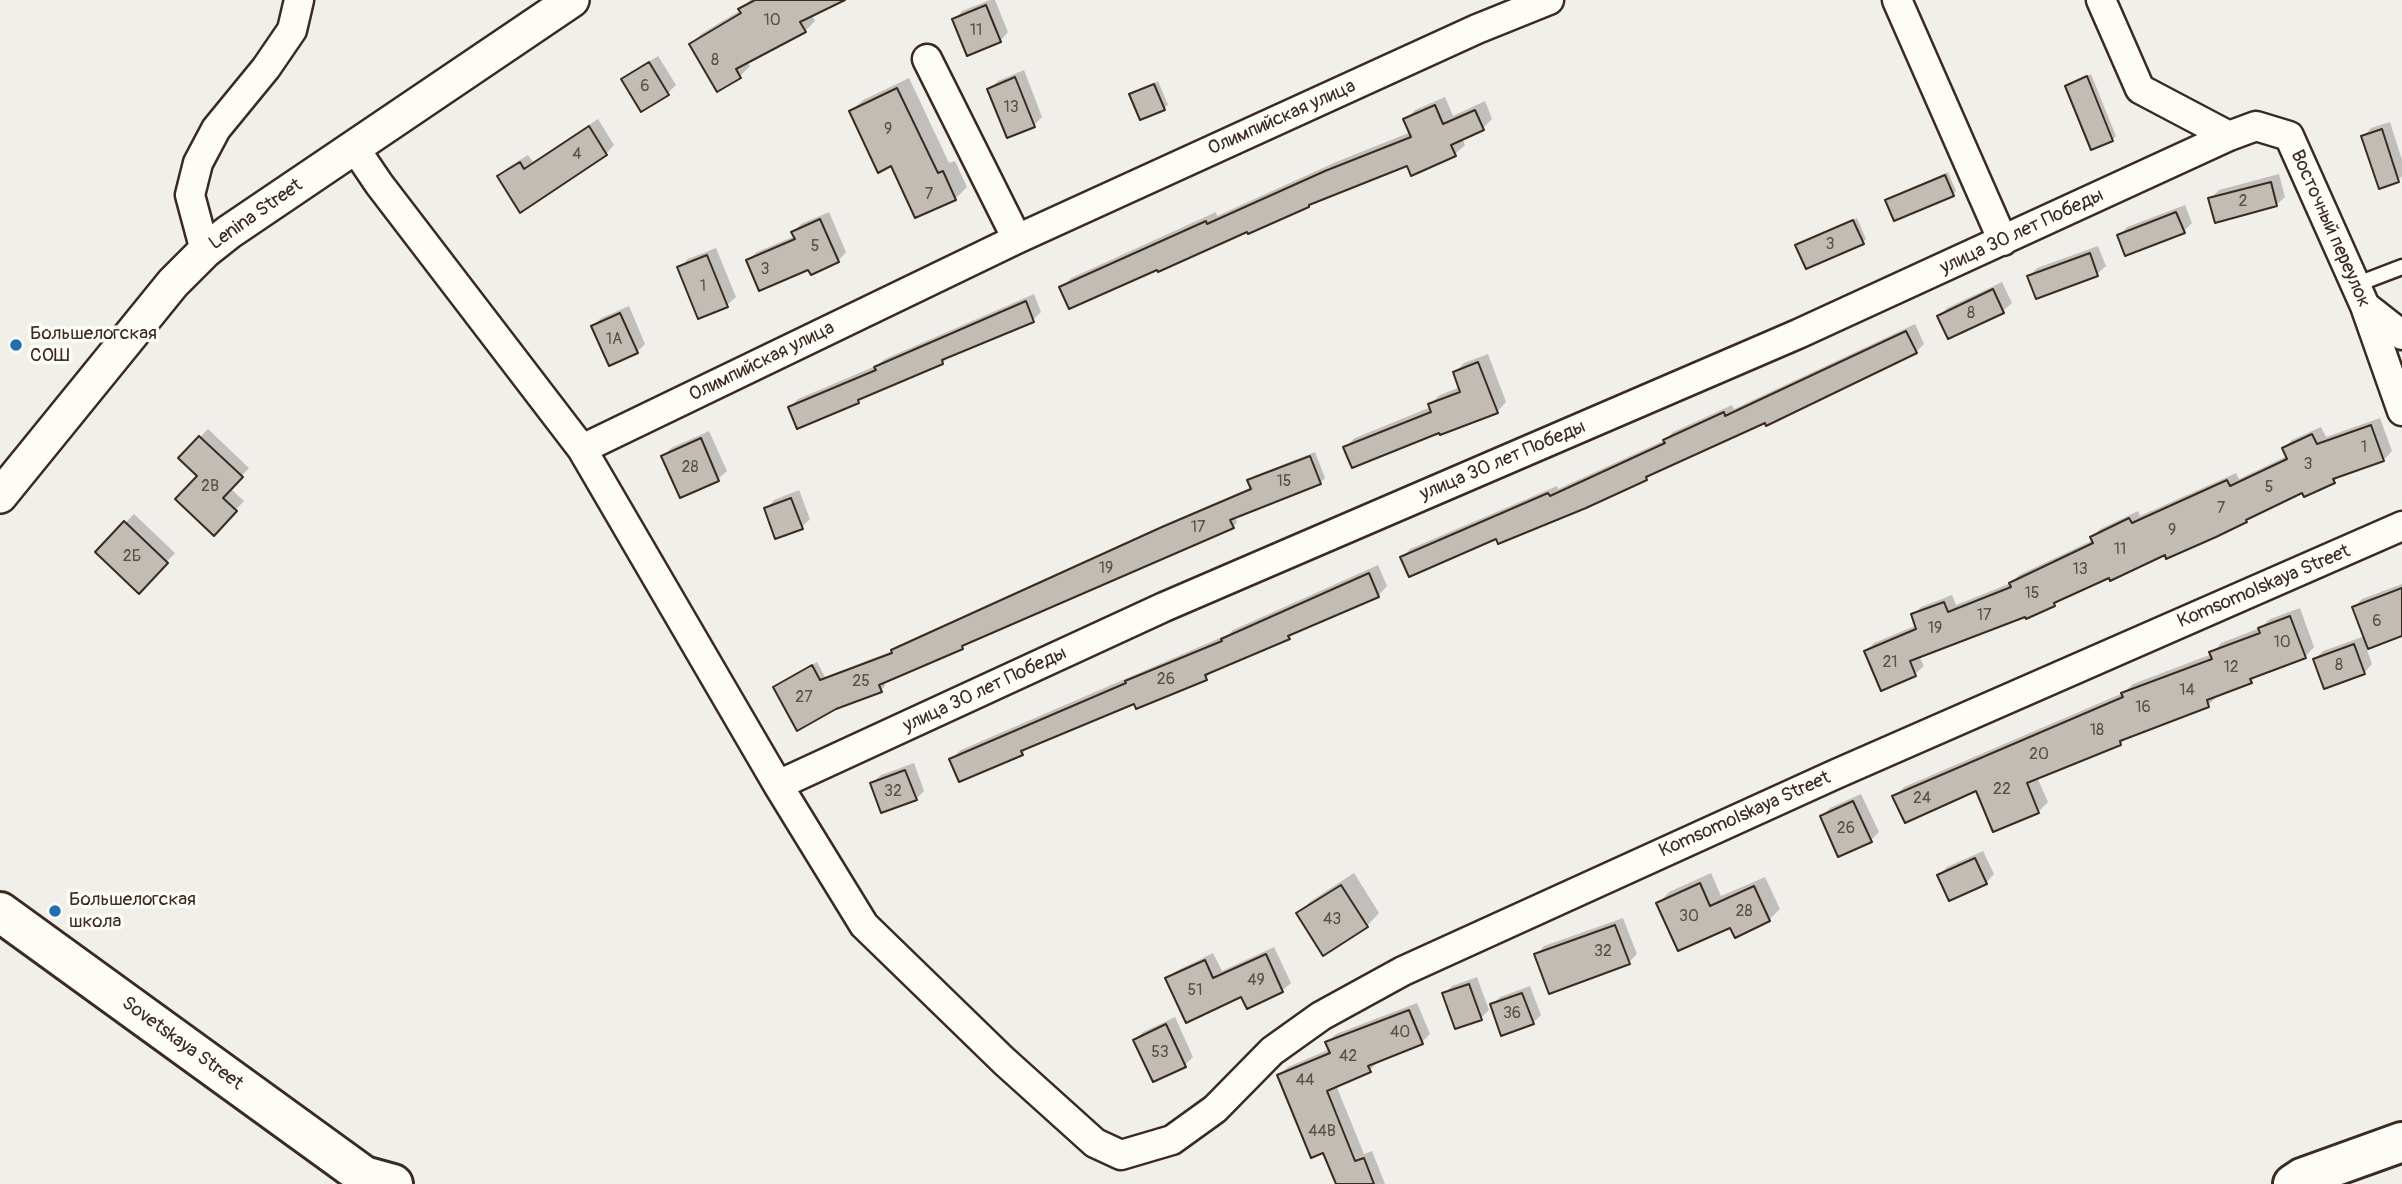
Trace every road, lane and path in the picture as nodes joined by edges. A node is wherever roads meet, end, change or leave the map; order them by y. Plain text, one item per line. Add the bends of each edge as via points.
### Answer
1 (299, 0) edge
2 (572, 0) edge
3 (1549, 0) edge
4 (1897, 0) edge
5 (2101, 0) edge
6 (927, 59) dead end
7 (2229, 136) junction
8 (354, 147) junction
9 (1017, 239) junction
10 (2003, 241) junction
11 (205, 251) junction
12 (2402, 267) edge
13 (2360, 295) junction
14 (2402, 335) edge
15 (2402, 411) edge
16 (582, 449) junction
17 (0, 496) edge
18 (2402, 526) edge
19 (778, 785) junction
20 (0, 912) edge
21 (2402, 1145) edge
22 (371, 1182) edge
23 (2293, 1184) edge
24 (2347, 1184) edge

1 - 11 street via 292,30 216,129 198,163 190,195
2 - 8 street, Lenina Street
3 - 9 street, Олимпийская улица
4 - 10 street
5 - 7 street via 2140,89
6 - 9 street
7 - 10 street, улица 30 лет Победы
7 - 13 street, Восточный переулок via 2256,125 2289,136
8 - 11 street, Lenina Street
8 - 16 street
9 - 16 street, Олимпийская улица
10 - 19 street, улица 30 лет Победы via 1164,607
11 - 17 street, Lenina Street via 173,283
12 - 13 lane
13 - 14 street
13 - 15 street, Восточный переулок
16 - 19 street
18 - 19 street, Komsomolskaya Street via 1836,774 1403,971 1321,1016 1272,1051 1216,1109 1172,1140 1121,1155 1095,1143 864,925
20 - 22 main road, Sovetskaya Street
21 - 23 main road
21 - 24 main road

